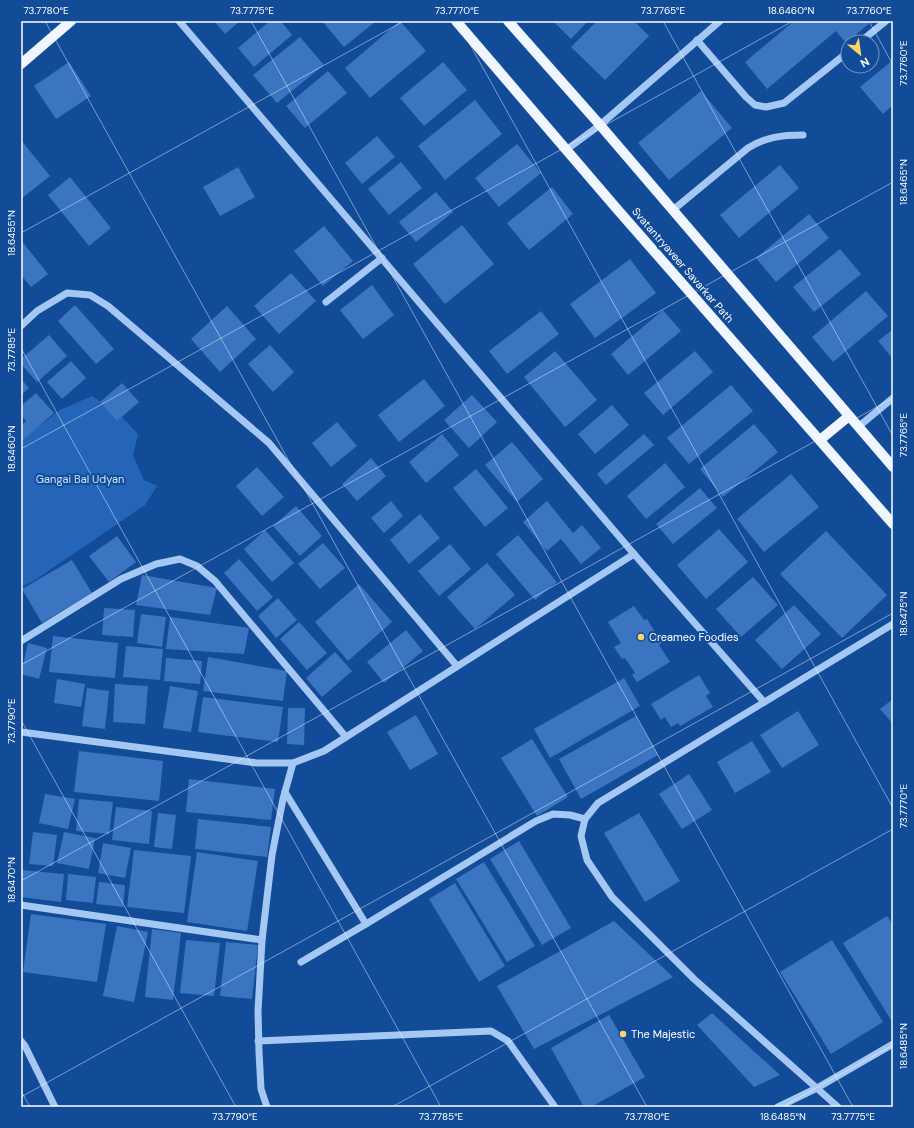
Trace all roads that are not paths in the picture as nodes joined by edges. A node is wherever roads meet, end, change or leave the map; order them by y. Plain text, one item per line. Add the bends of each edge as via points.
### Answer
1 (71, 21) edge
2 (179, 21) edge
3 (456, 21) edge
4 (508, 21) edge
5 (720, 21) edge
6 (886, 21) edge
7 (870, 34) edge
8 (697, 40) junction
9 (840, 58) edge
10 (21, 64) edge
11 (600, 125) junction
12 (802, 135) dead end
13 (566, 150) junction
14 (672, 210) junction
15 (382, 258) junction
16 (326, 302) dead end
17 (21, 326) edge
18 (893, 398) edge
19 (849, 416) junction
20 (858, 427) junction
21 (820, 440) junction
22 (893, 468) edge
23 (893, 524) edge
24 (634, 554) junction
25 (893, 624) edge
26 (21, 641) edge
27 (457, 666) junction
28 (764, 702) junction
29 (21, 733) edge
30 (346, 737) junction
31 (293, 763) junction
32 (285, 792) junction
33 (585, 819) junction
34 (21, 905) edge
35 (366, 924) junction
36 (262, 940) junction
37 (301, 962) dead end
38 (21, 1041) edge
39 (258, 1041) junction
40 (893, 1044) edge
41 (817, 1088) junction
42 (55, 1107) edge
43 (267, 1107) edge
44 (555, 1107) edge
45 (778, 1107) edge
46 (838, 1107) edge

1 - 10 main road
2 - 15 street
3 - 13 main road, Svatantryaveer Savarkar Path
4 - 11 main road
5 - 8 street
6 - 7 street
8 - 9 street via 746,97 755,105 766,107 784,103
8 - 11 street
11 - 13 street
11 - 14 main road
12 - 14 street via 761,140
13 - 21 main road, Svatantryaveer Savarkar Path
14 - 19 main road
15 - 16 street
15 - 24 street
17 - 27 street via 37,311 67,293 90,295 108,306 269,443
18 - 20 street
19 - 20 main road
19 - 21 main road
20 - 22 main road
21 - 23 main road, Svatantryaveer Savarkar Path
24 - 27 street
24 - 28 street
25 - 28 street
26 - 30 street via 121,579 156,564 180,559 197,566 215,581
27 - 30 street
28 - 33 street via 598,803
29 - 31 street via 257,763
30 - 31 street via 324,751
31 - 32 street
32 - 35 street
32 - 36 street via 272,855
33 - 35 street via 552,814 536,821
33 - 41 street via 581,836 587,860 612,897 694,979
34 - 36 street
35 - 37 street
36 - 39 street
38 - 42 street
39 - 43 street via 261,1089
39 - 44 street via 491,1031 508,1041
40 - 41 street
41 - 45 street
41 - 46 street

